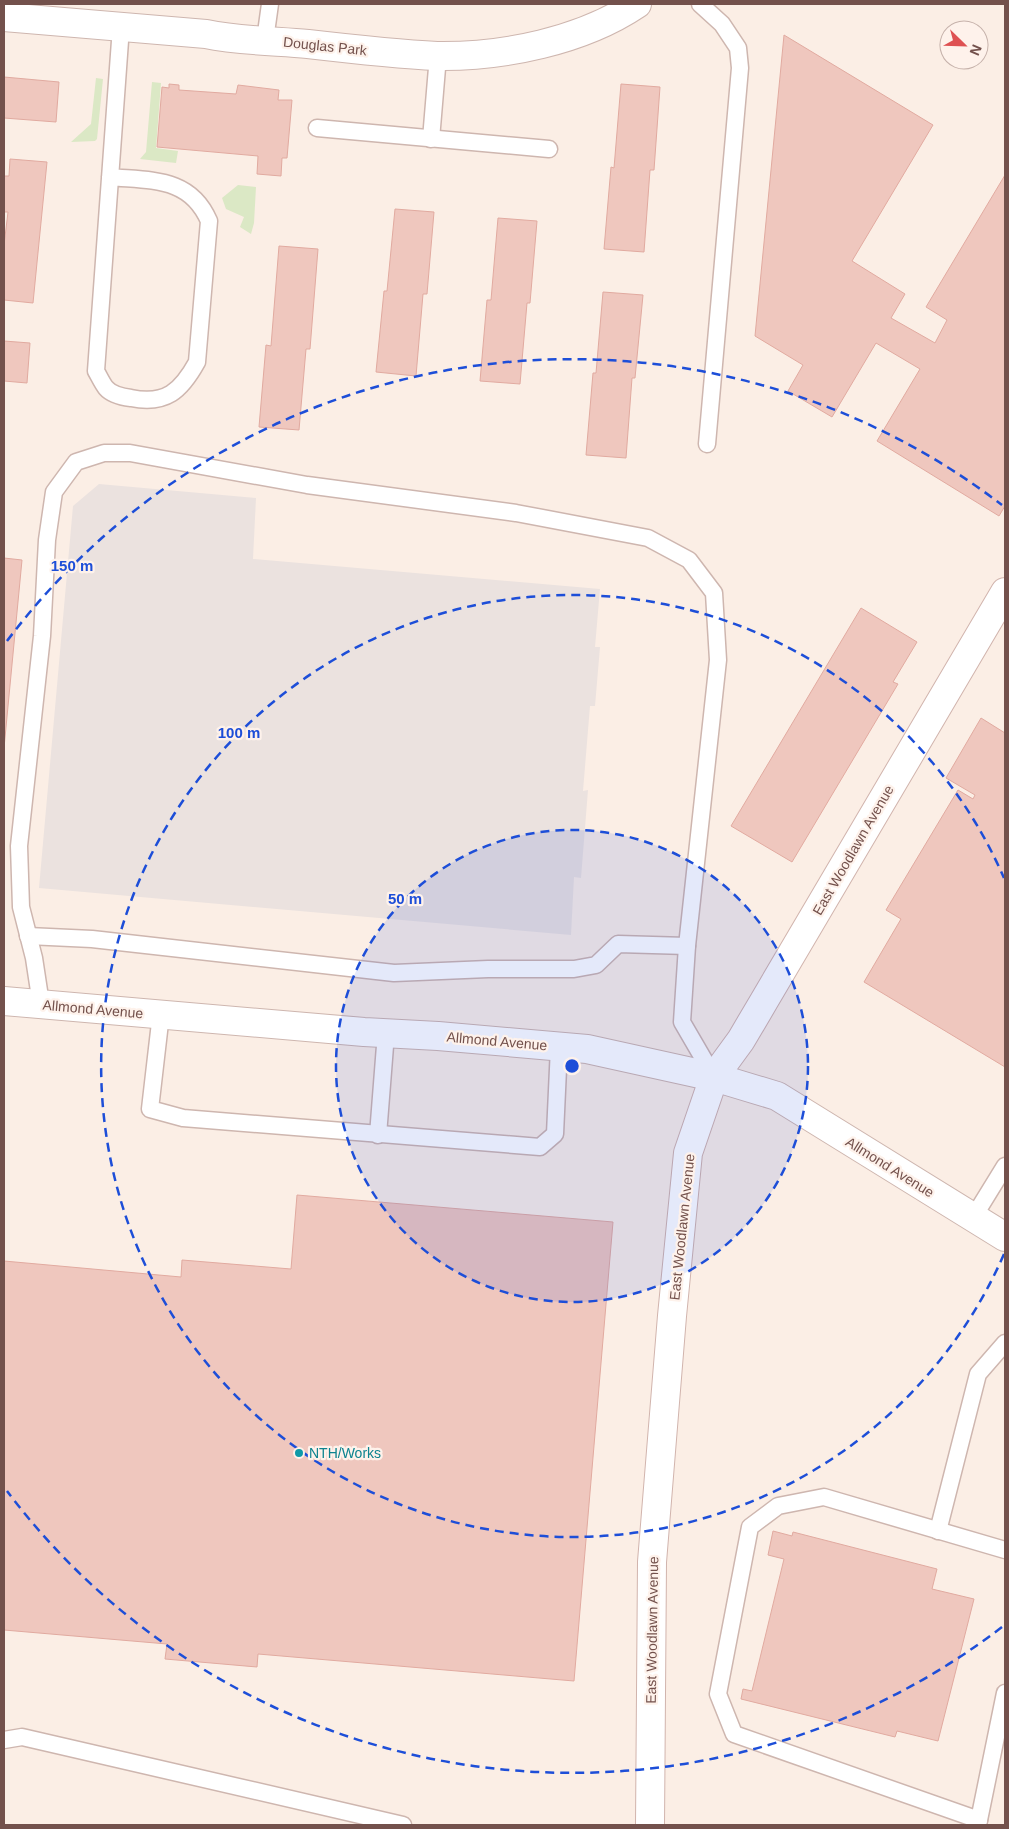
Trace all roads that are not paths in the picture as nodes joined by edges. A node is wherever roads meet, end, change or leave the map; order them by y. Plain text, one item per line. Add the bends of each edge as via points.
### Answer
1 (270, 4) edge
2 (637, 4) edge
3 (700, 4) edge
4 (4, 17) edge
5 (121, 27) junction
6 (265, 40) junction
7 (438, 56) junction
8 (317, 128) dead end
9 (431, 138) junction
10 (549, 149) dead end
11 (110, 177) junction
12 (707, 444) dead end
13 (1005, 592) edge
14 (28, 936) junction
15 (687, 946) junction
16 (4, 1001) edge
17 (41, 1004) junction
18 (161, 1014) junction
19 (386, 1034) junction
20 (559, 1047) junction
21 (714, 1077) junction
22 (378, 1135) junction
23 (1005, 1166) edge
24 (973, 1218) junction
25 (1005, 1237) edge
26 (1005, 1343) edge
27 (938, 1531) junction
28 (1005, 1550) edge
29 (1005, 1694) edge
30 (4, 1740) edge
31 (978, 1822) edge
32 (403, 1825) edge
33 (650, 1825) edge

1 - 6 lane
2 - 7 street, Douglas Park via 574,34 534,46
3 - 12 lane via 722,24 738,48 740,68
4 - 5 street, Douglas Park
5 - 6 street, Douglas Park
5 - 11 lane
6 - 7 street, Douglas Park
7 - 9 lane
8 - 9 lane
9 - 10 lane
11 - 11 lane via 96,371 107,389 119,396 161,399 178,390 197,362 209,221 203,208 178,187
13 - 21 street, East Woodlawn Avenue via 741,1040
14 - 15 lane via 92,939 394,973 574,969 596,965 618,944
14 - 15 lane via 21,907 19,846 54,492 76,462 113,453 307,486 516,513 648,538 689,560 714,593 718,660
14 - 17 lane
15 - 21 lane via 682,1022
16 - 17 street, Allmond Avenue
17 - 18 street, Allmond Avenue
18 - 19 street, Allmond Avenue
18 - 22 lane via 150,1109 183,1118
19 - 20 street, Allmond Avenue
19 - 22 lane
20 - 21 street, Allmond Avenue via 587,1049
20 - 22 lane via 555,1134 540,1147
21 - 24 street, Allmond Avenue via 777,1096
21 - 33 street, East Woodlawn Avenue via 688,1153 672,1316 652,1562
23 - 24 lane
24 - 25 street, Allmond Avenue
26 - 27 lane via 978,1374
27 - 28 lane
27 - 31 lane via 824,1497 778,1506 750,1528 718,1694 734,1734
29 - 31 lane
30 - 32 lane via 22,1737

